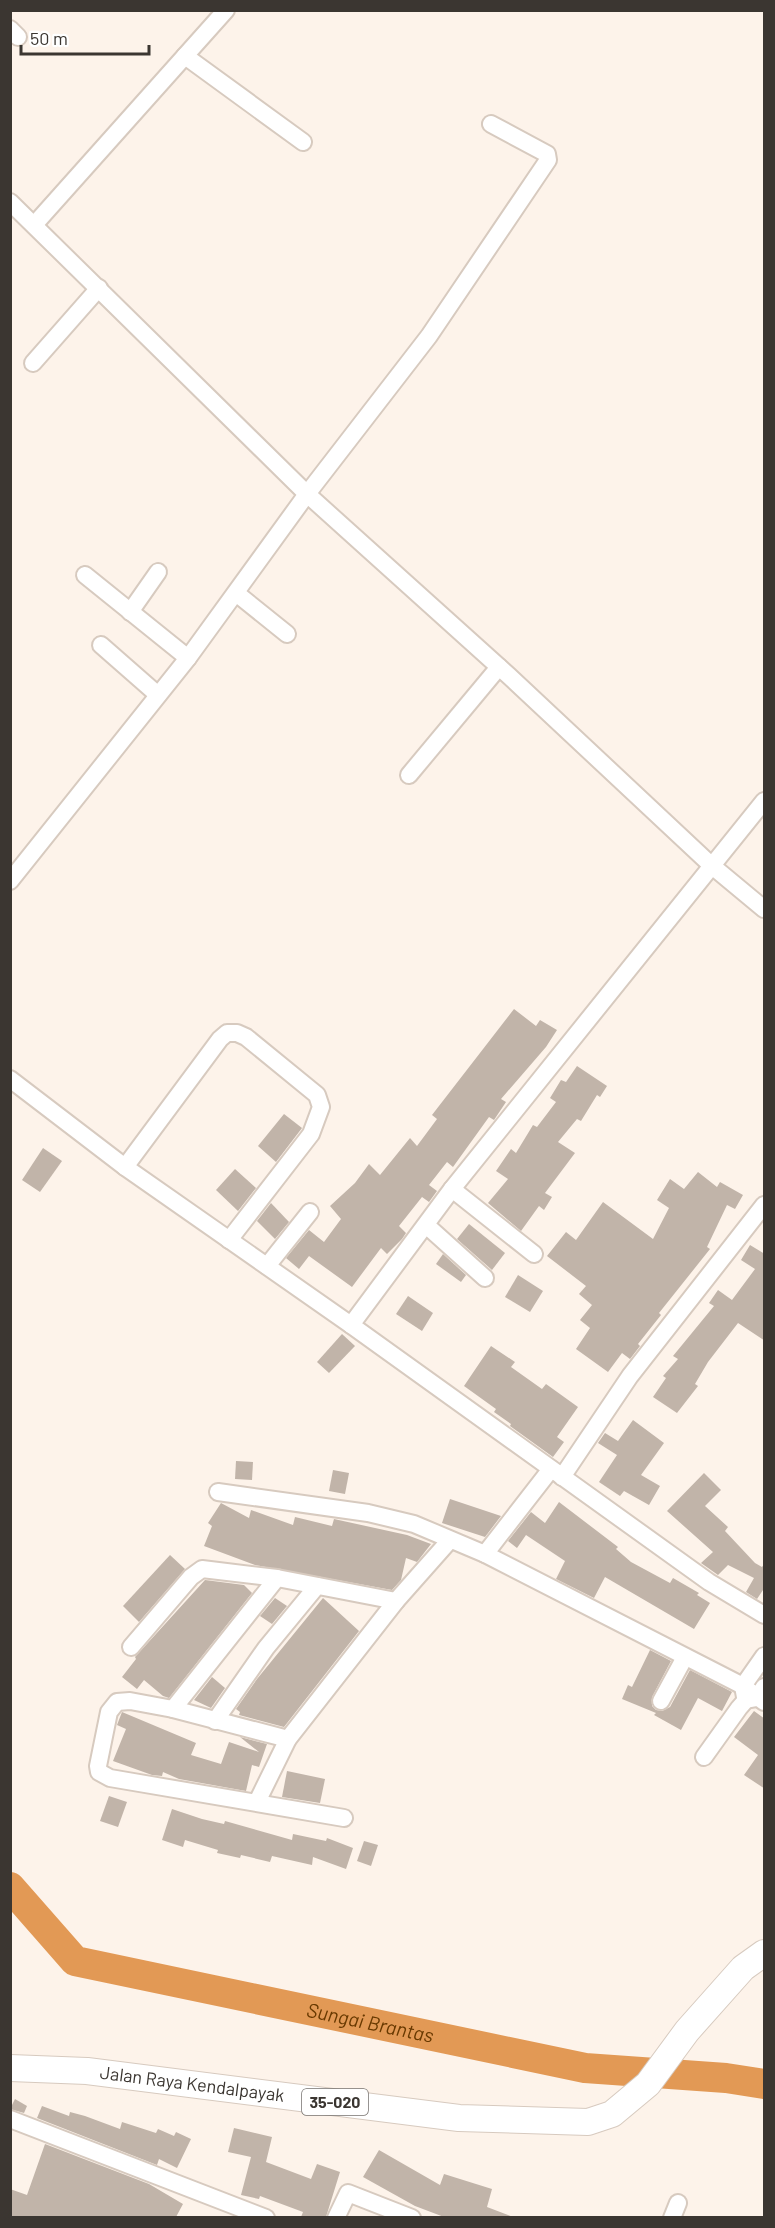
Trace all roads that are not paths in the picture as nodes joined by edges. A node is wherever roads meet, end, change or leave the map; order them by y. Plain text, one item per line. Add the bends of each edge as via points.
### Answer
1 (226, 10) edge
2 (185, 56) junction
3 (491, 124) dead end
4 (303, 142) dead end
5 (13, 209) edge
6 (34, 225) junction
7 (99, 288) junction
8 (33, 363) dead end
9 (307, 494) junction
10 (158, 572) dead end
11 (85, 575) dead end
12 (236, 593) junction
13 (130, 612) junction
14 (287, 634) dead end
15 (101, 645) dead end
16 (188, 658) junction
17 (499, 667) junction
18 (159, 695) junction
19 (409, 775) dead end
20 (765, 801) edge
21 (711, 865) junction
22 (10, 882) edge
23 (765, 909) edge
24 (10, 1079) edge
25 (125, 1167) junction
26 (452, 1189) junction
27 (765, 1205) edge
28 (310, 1212) dead end
29 (426, 1224) junction
30 (229, 1240) junction
31 (534, 1254) dead end
32 (267, 1266) junction
33 (485, 1278) dead end
34 (351, 1325) junction
35 (557, 1473) junction
36 (218, 1492) dead end
37 (450, 1540) junction
38 (485, 1554) junction
39 (277, 1578) junction
40 (317, 1586) junction
41 (396, 1602) junction
42 (765, 1615) edge
43 (131, 1647) dead end
44 (765, 1656) edge
45 (686, 1657) junction
46 (755, 1695) edge
47 (661, 1701) dead end
48 (173, 1708) junction
49 (214, 1721) junction
50 (288, 1739) junction
51 (704, 1757) dead end
52 (257, 1802) junction
53 (344, 1818) dead end
54 (765, 1953) edge
55 (10, 2068) edge
56 (10, 2119) edge
57 (266, 2217) edge
58 (336, 2217) edge
59 (412, 2217) edge

1 - 2 street
2 - 4 street
2 - 6 street
3 - 9 street via 547,154 544,165 429,336
5 - 6 street
6 - 7 street
7 - 8 street
7 - 9 street
9 - 12 street
9 - 17 street
10 - 13 street
11 - 13 street
12 - 14 street
12 - 16 street
13 - 16 street
15 - 18 street
16 - 18 street
17 - 19 street
17 - 21 street
18 - 22 street
20 - 21 street
21 - 23 street
21 - 26 street
24 - 25 street
25 - 30 street
25 - 30 street via 220,1039 227,1033 246,1037 317,1095 321,1107 310,1134
26 - 29 street
26 - 31 street
27 - 35 street
28 - 32 street
29 - 33 street
29 - 34 street
30 - 32 street
32 - 34 street
34 - 35 street
35 - 38 street
35 - 42 street via 709,1582
36 - 37 street via 368,1513 414,1524
37 - 38 street
37 - 41 street
38 - 45 street
39 - 40 street
39 - 43 street via 202,1569
39 - 48 street
40 - 41 street
40 - 49 street
41 - 50 street
44 - 46 street
45 - 46 street
45 - 47 street
46 - 51 street
48 - 49 street
48 - 52 street via 117,1702 109,1712 99,1772 110,1778
49 - 50 street
50 - 52 street
52 - 53 street
54 - 55 main road, Jalan Raya Kendalpayak / 35-020 via 743,1968 687,2031 648,2084 612,2114 588,2122 459,2118 87,2071
56 - 57 street
58 - 59 street via 348,2193

